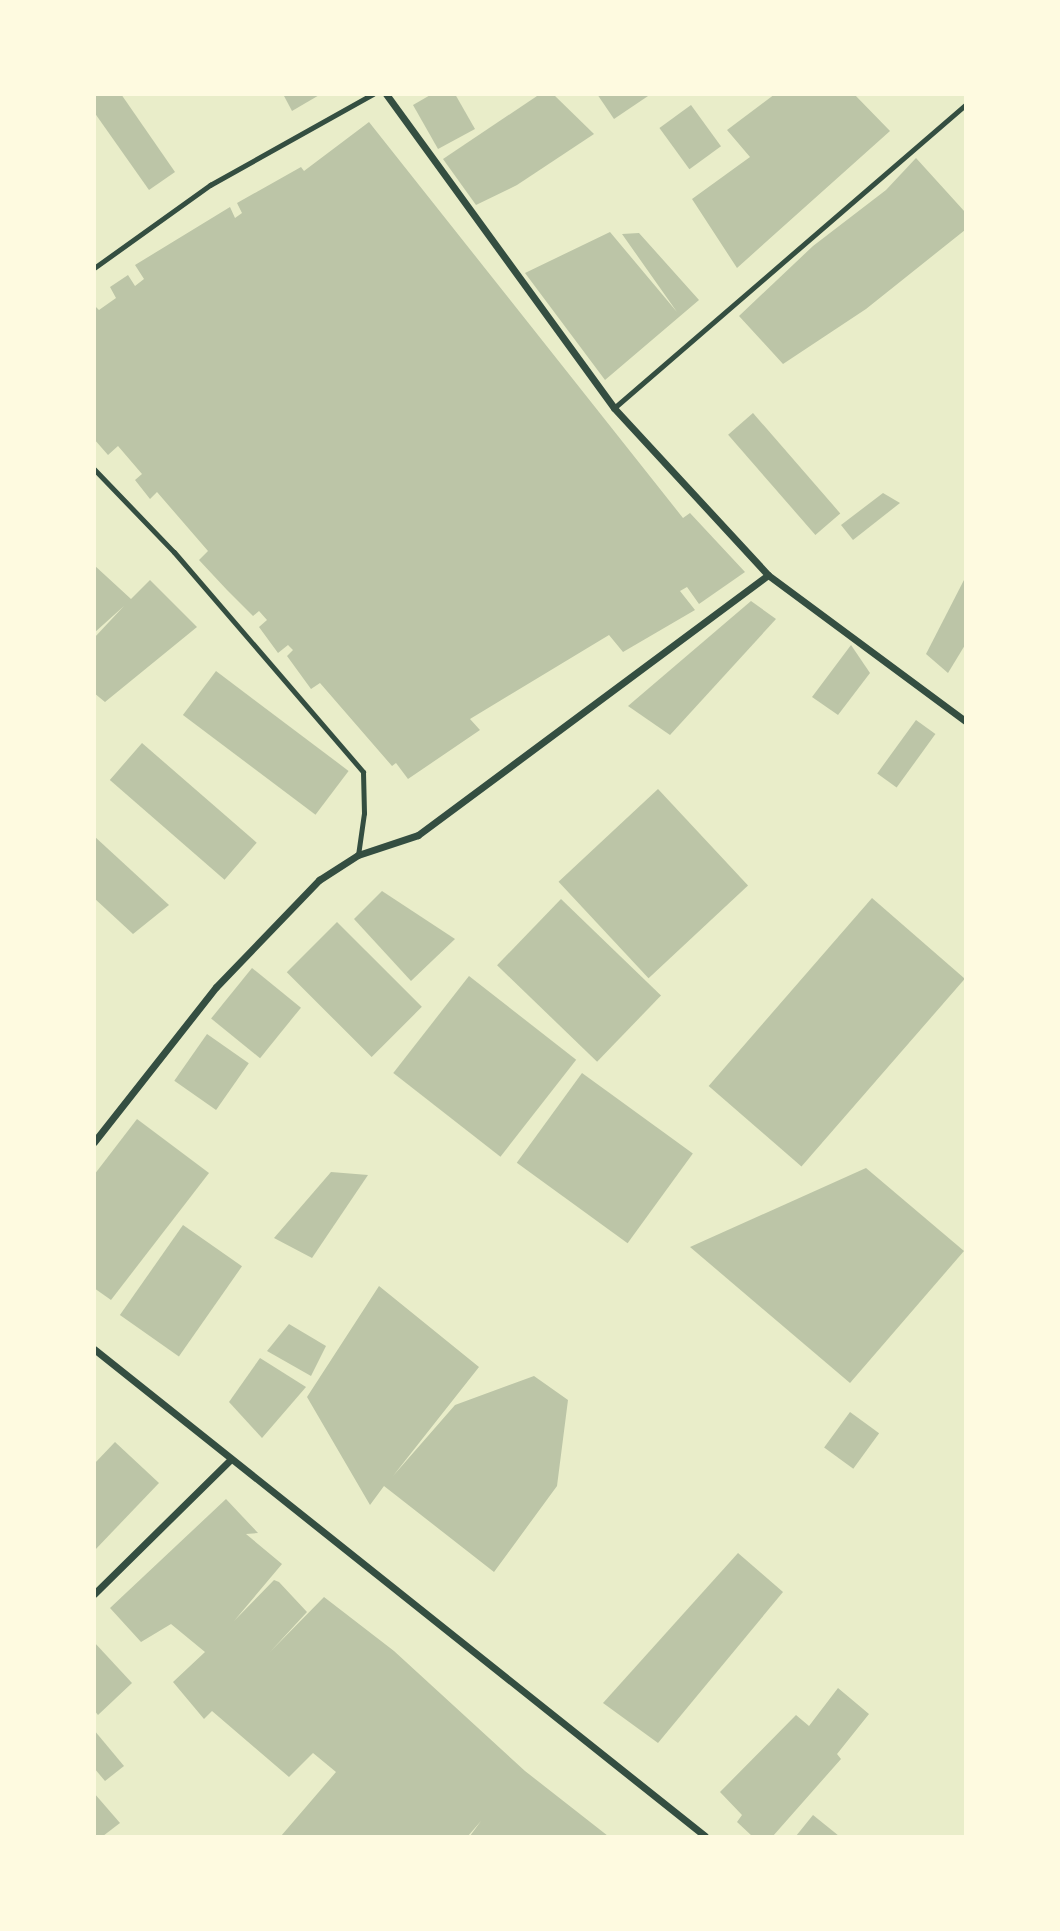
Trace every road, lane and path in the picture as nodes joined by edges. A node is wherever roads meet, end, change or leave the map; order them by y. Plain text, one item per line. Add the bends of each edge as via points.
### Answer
1 (373, 94) edge
2 (386, 94) edge
3 (965, 105) edge
4 (94, 268) edge
5 (614, 408) junction
6 (94, 469) edge
7 (768, 575) junction
8 (965, 721) edge
9 (358, 855) junction
10 (94, 1142) edge
11 (94, 1349) edge
12 (230, 1460) junction
13 (94, 1594) edge
14 (705, 1836) edge

1 - 4 lane via 210,185
2 - 5 street
3 - 5 lane
5 - 7 street
6 - 9 lane via 174,552 363,772
7 - 8 street
7 - 9 street via 418,835
9 - 10 street via 319,880 216,987
11 - 12 street
12 - 13 street
12 - 14 street

